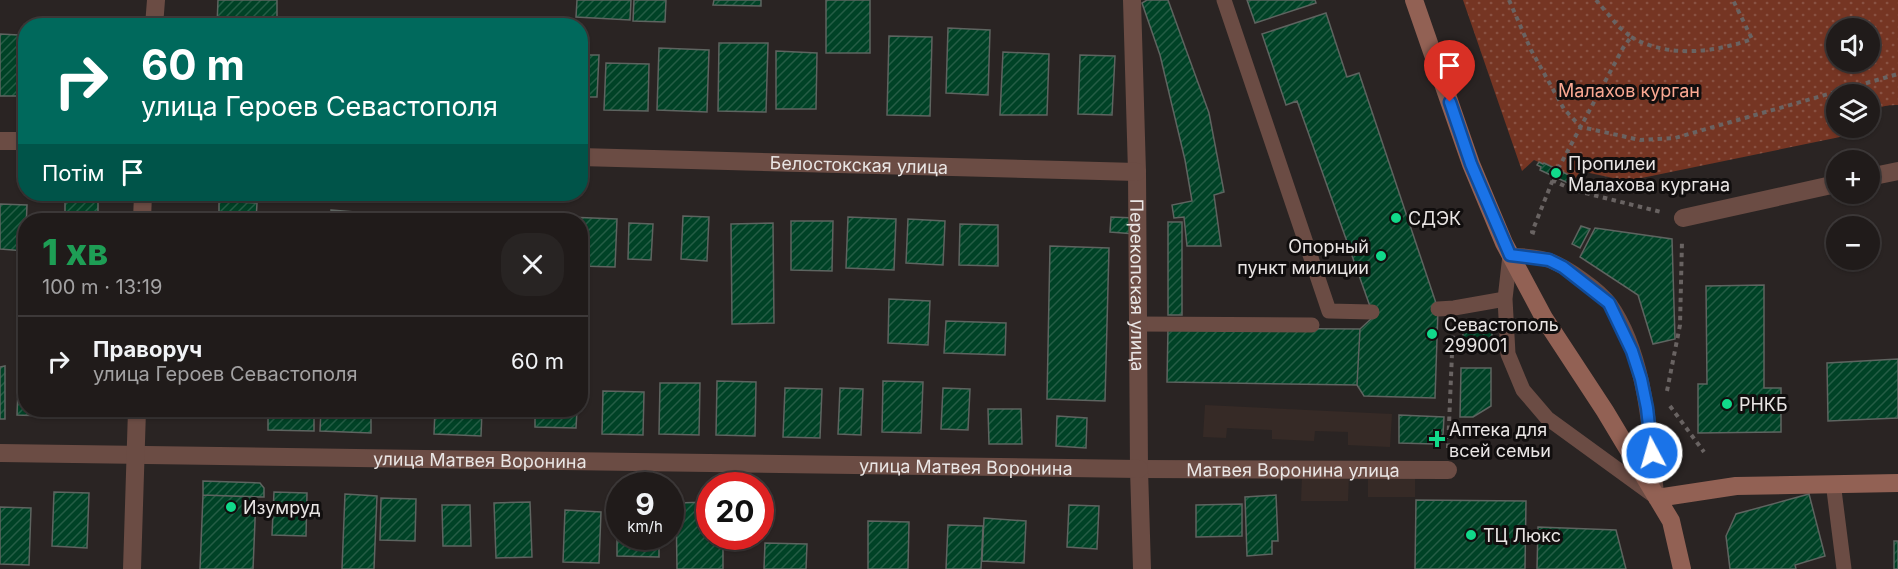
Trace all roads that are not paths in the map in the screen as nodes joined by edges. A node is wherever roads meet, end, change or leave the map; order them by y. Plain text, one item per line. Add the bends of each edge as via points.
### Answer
1 (156, 0) edge
2 (1132, 0) edge
3 (1224, 0) edge
4 (1414, 0) edge
5 (155, 18) edge
6 (0, 141) edge
7 (18, 141) edge
8 (588, 157) edge
9 (1898, 171) edge
10 (1137, 172) junction
11 (1880, 175) edge
12 (1826, 186) edge
13 (1683, 218) road end
14 (1510, 255) junction
15 (1505, 299) junction
16 (1438, 309) dead end
17 (1372, 312) dead end
18 (1138, 324) junction
19 (1312, 325) dead end
20 (137, 417) edge
21 (0, 453) edge
22 (136, 455) junction
23 (1139, 469) junction
24 (1448, 470) road end
25 (1898, 483) edge
26 (1834, 490) dead end
27 (1657, 498) junction
28 (132, 569) edge
29 (1142, 569) edge
30 (1682, 569) edge
31 (1844, 569) edge

1 - 5 street
2 - 10 street, Перекопская улица
3 - 17 lane via 1329,311
4 - 14 main road via 1471,164
6 - 7 street
8 - 10 street, Белостокская улица
9 - 11 street
10 - 18 street, Перекопская улица
12 - 13 street
14 - 15 lane
14 - 27 main road via 1544,318
14 - 27 lane via 1556,264 1609,303 1641,379
15 - 16 lane
15 - 27 lane via 1508,354 1533,404
18 - 19 lane
18 - 23 street, Перекопская улица
20 - 22 street
21 - 22 street, улица Матвея Воронина
22 - 23 street, улица Матвея Воронина
22 - 28 street
23 - 24 street, Матвея Воронина улица
23 - 29 street, Перекопская улица
25 - 27 main road via 1736,486
26 - 31 lane
27 - 30 main road via 1671,521

